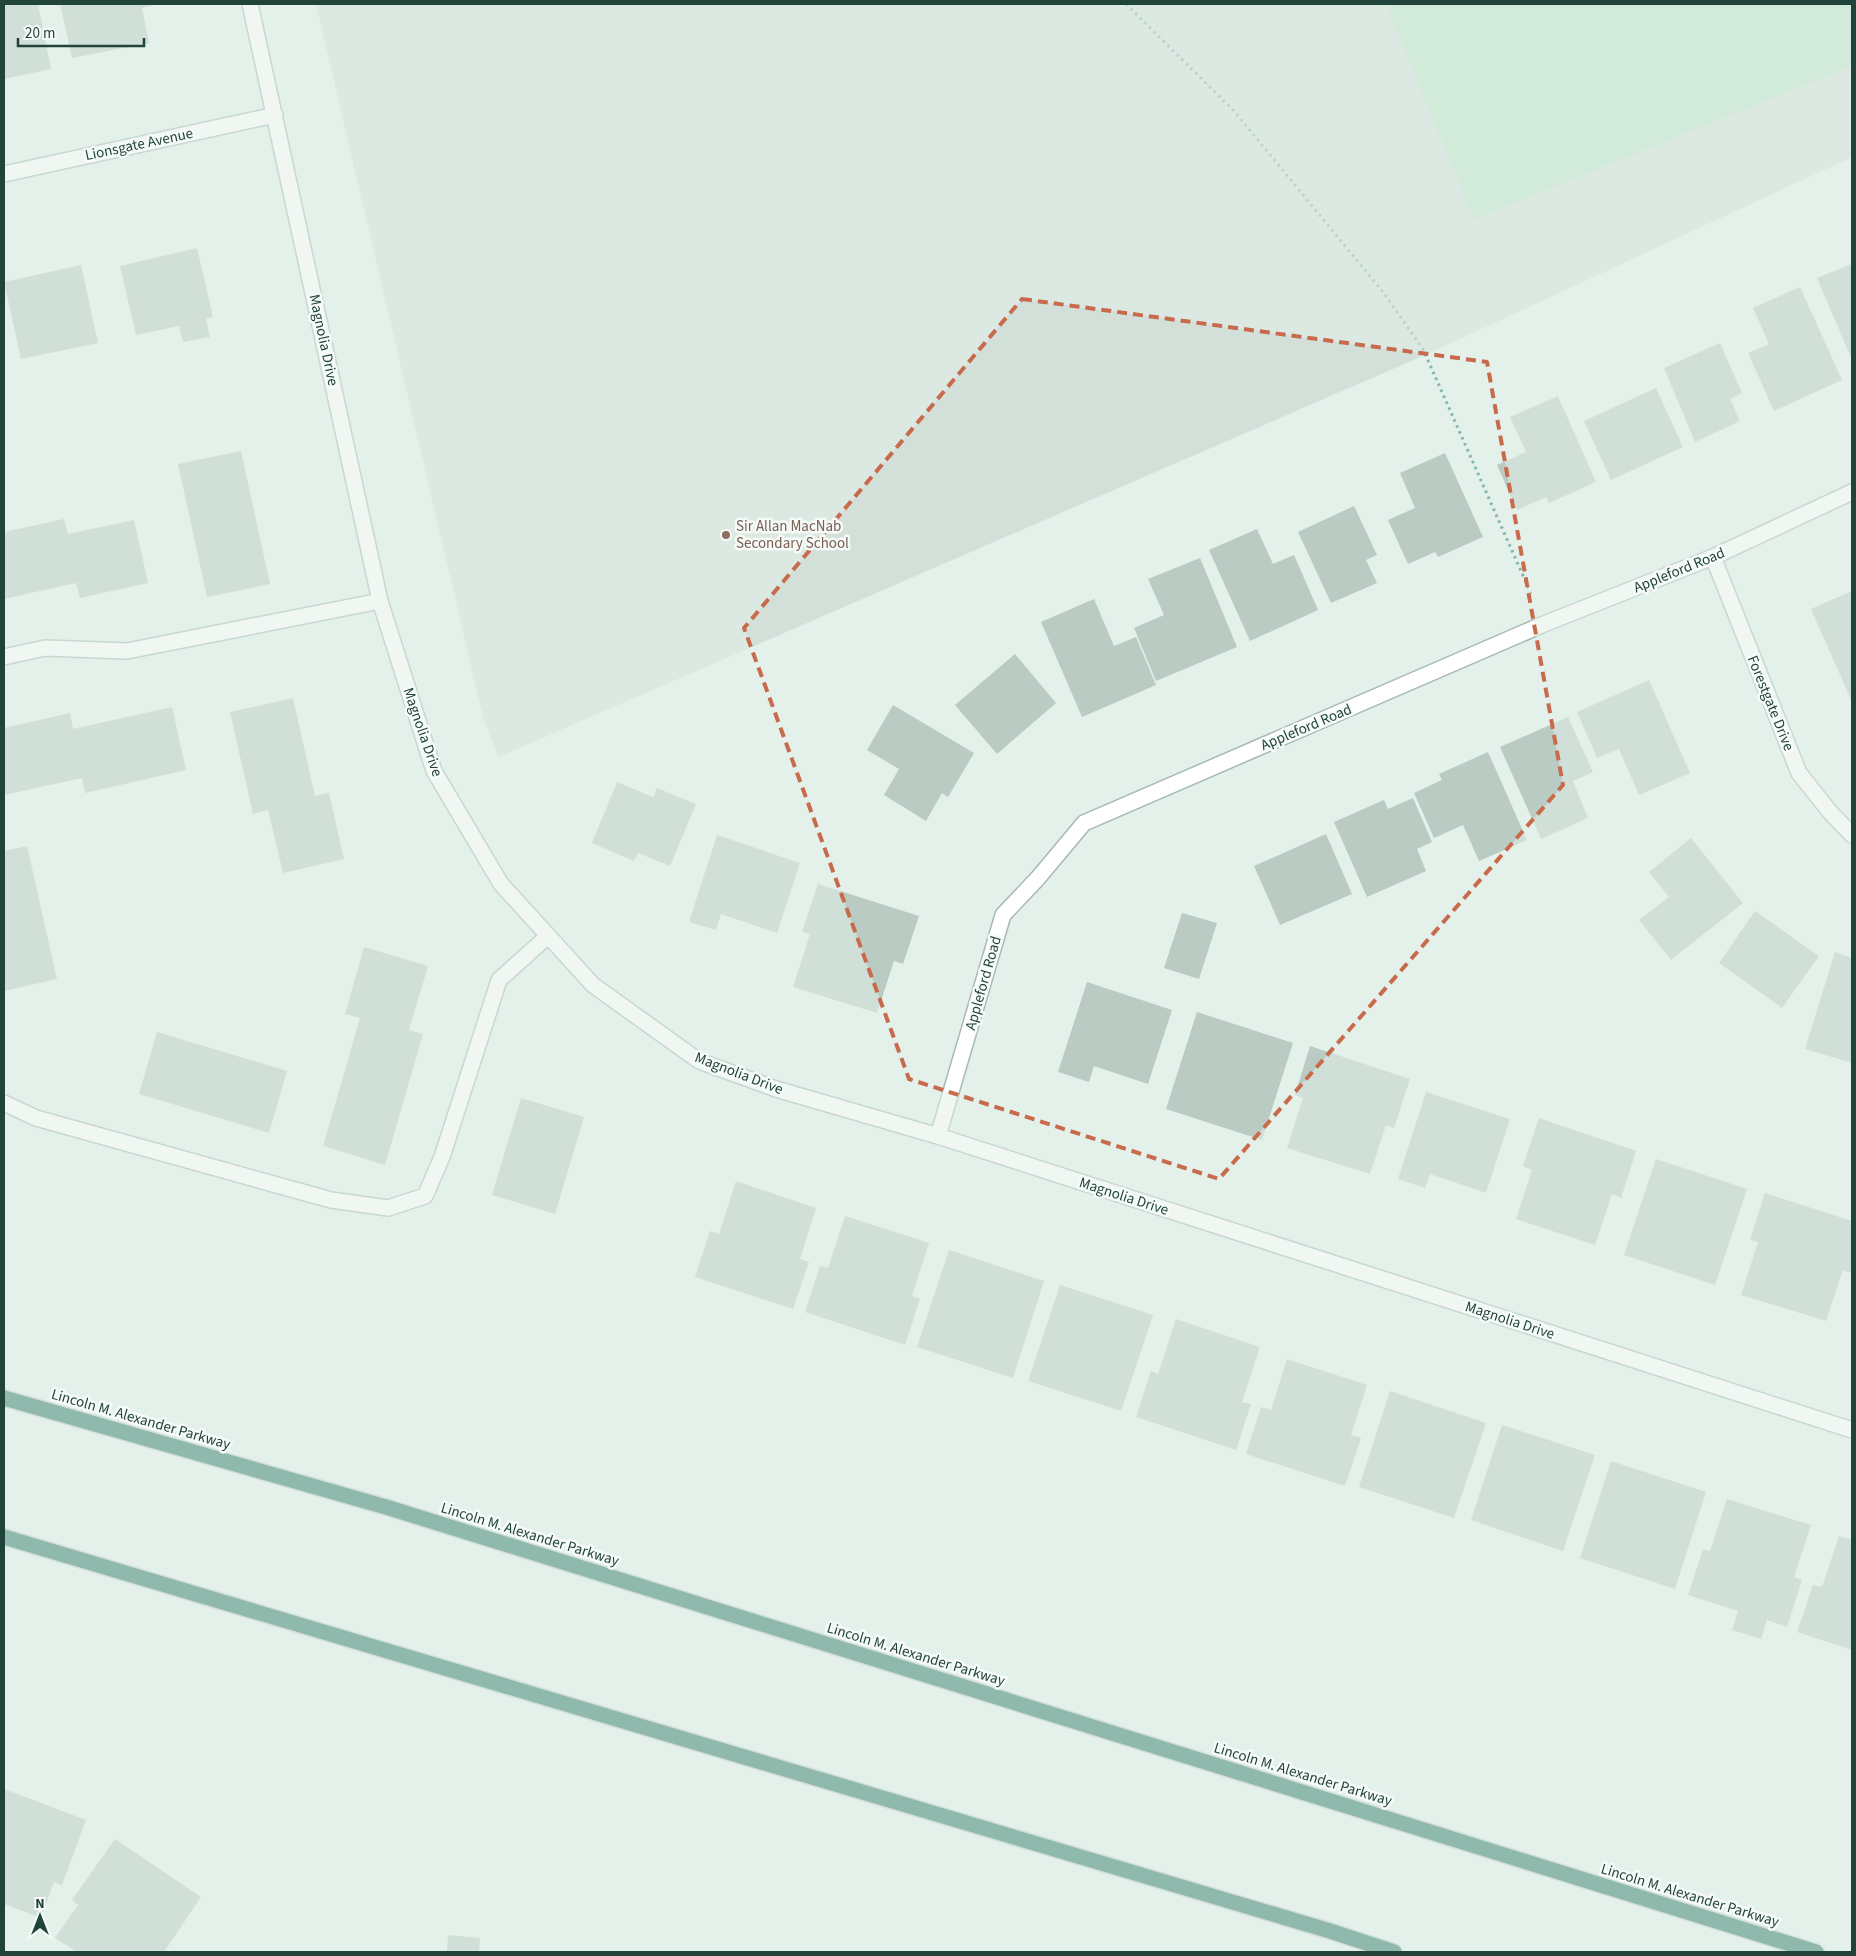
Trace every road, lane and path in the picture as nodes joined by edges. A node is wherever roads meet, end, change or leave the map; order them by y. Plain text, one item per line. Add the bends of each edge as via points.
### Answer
1 (250, 4) edge
2 (1126, 4) edge
3 (275, 114) junction
4 (4, 174) edge
5 (1852, 492) edge
6 (1713, 557) junction
7 (380, 600) junction
8 (1544, 624) junction
9 (4, 657) edge
10 (1852, 834) edge
11 (548, 936) junction
12 (4, 1103) edge
13 (938, 1136) junction
14 (4, 1398) edge
15 (1852, 1430) edge
16 (4, 1537) edge
17 (1394, 1952) edge
18 (1816, 1952) edge

1 - 3 street, Magnolia Drive
2 - 8 path via 1234,111 1383,292 1423,349
3 - 4 street, Lionsgate Avenue
3 - 7 street, Magnolia Drive
5 - 6 street, Appleford Road
6 - 8 street, Appleford Road
6 - 10 street, Forestgate Drive via 1799,773
7 - 9 street via 127,651 44,648
7 - 11 street, Magnolia Drive via 434,772 501,884
8 - 13 street, Appleford Road via 1084,824 1003,915
11 - 12 street via 499,980 442,1157 425,1196 388,1208 331,1200 36,1118
11 - 13 street, Magnolia Drive via 593,985 699,1060 776,1089
13 - 15 street, Magnolia Drive
14 - 18 highway, Lincoln M. Alexander Parkway via 386,1507
16 - 17 highway

